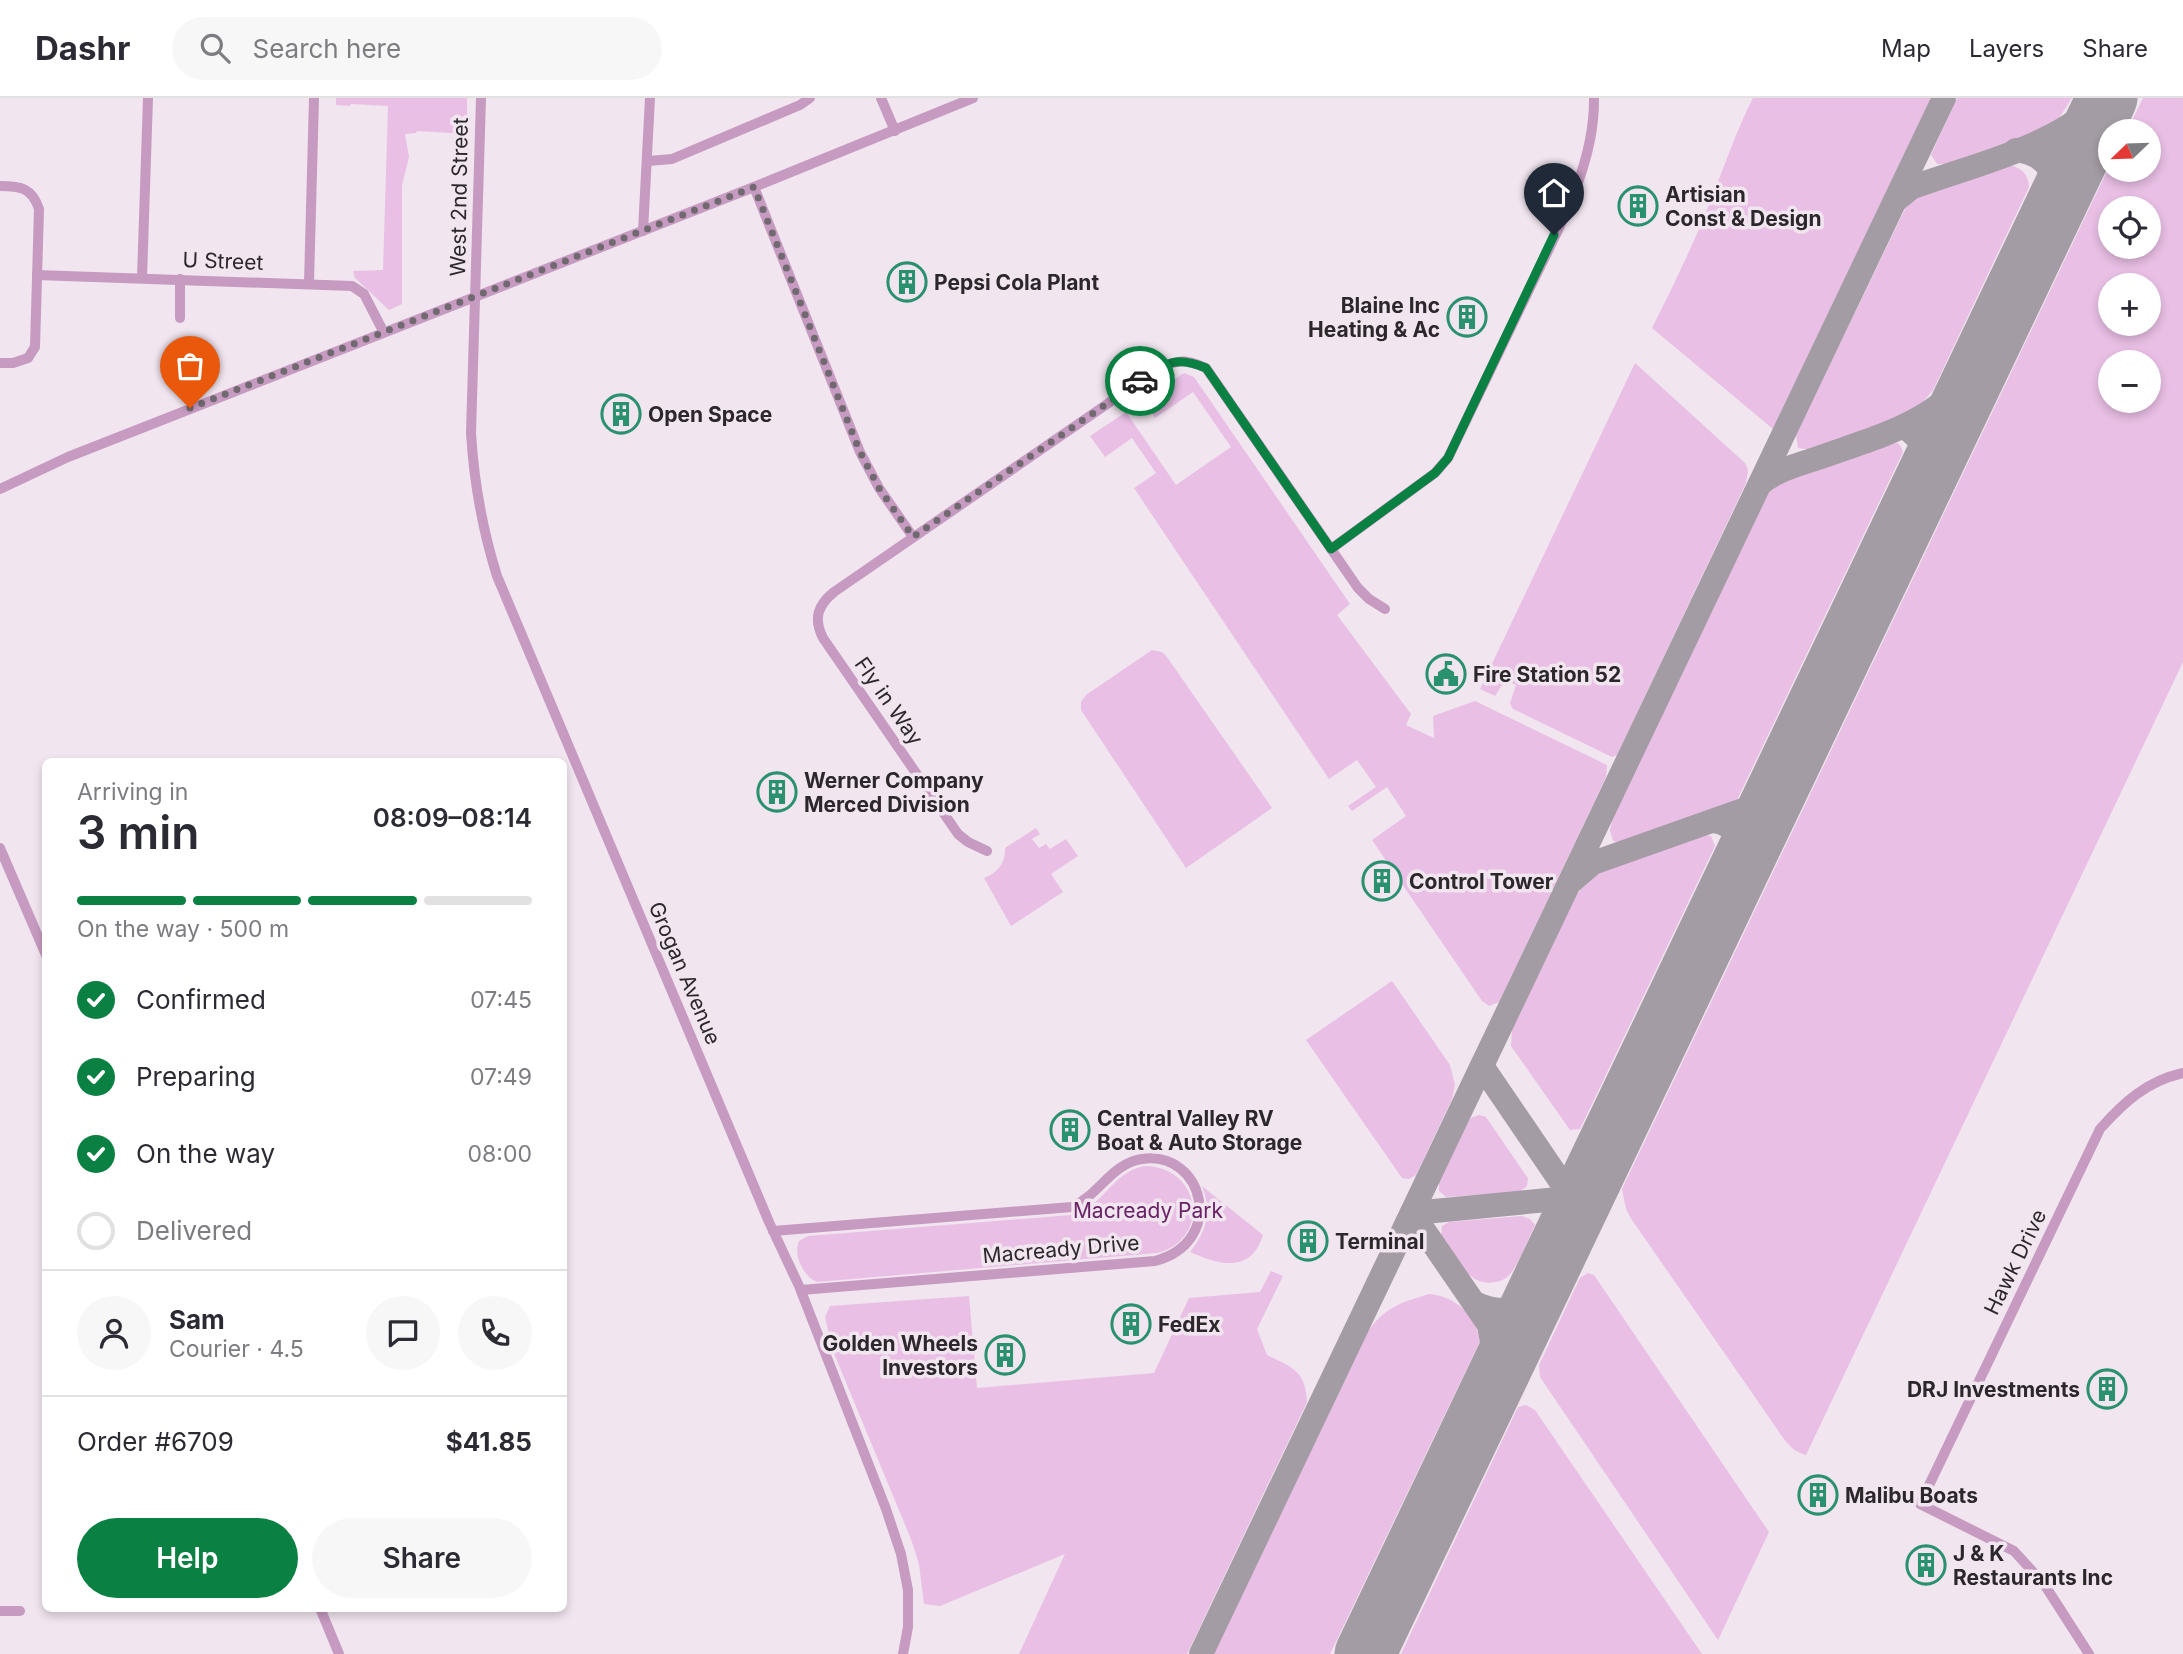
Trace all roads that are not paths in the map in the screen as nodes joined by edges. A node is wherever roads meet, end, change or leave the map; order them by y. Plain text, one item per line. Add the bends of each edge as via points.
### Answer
1 (148, 98) edge
2 (314, 98) edge
3 (481, 98) edge
4 (650, 98) edge
5 (810, 98) edge
6 (881, 98) edge
7 (973, 98) edge
8 (1594, 98) edge
9 (894, 131) junction
10 (648, 162) junction
11 (0, 186) edge
12 (754, 187) junction
13 (643, 231) junction
14 (37, 275) junction
15 (142, 278) junction
16 (180, 279) junction
17 (309, 283) junction
18 (477, 296) junction
19 (180, 318) dead end
20 (383, 331) junction
21 (0, 363) edge
22 (0, 480) edge
23 (14, 481) junction
24 (0, 489) edge
25 (913, 537) junction
26 (1331, 549) junction
27 (1385, 609) dead end
28 (0, 848) edge
29 (987, 851) dead end
30 (42, 946) edge
31 (2183, 1073) edge
32 (773, 1231) junction
33 (801, 1290) junction
34 (0, 1611) edge
35 (20, 1611) dead end
36 (322, 1612) edge
37 (339, 1654) edge
38 (903, 1654) edge
39 (2089, 1654) edge

1 - 15 street
2 - 17 street
3 - 18 street, West 2nd Street
4 - 10 street
5 - 10 street via 672,159
6 - 9 street
7 - 9 street
8 - 26 street via 1595,122 1586,164 1448,458 1435,473
9 - 12 street
10 - 13 street
11 - 14 street via 15,186 35,197 39,209
12 - 13 street
12 - 25 street via 860,452
13 - 18 street
14 - 15 street, U Street
14 - 21 street via 35,347 28,358
15 - 16 street, U Street
16 - 17 street, U Street
16 - 19 street
17 - 20 street, U Street via 352,286 364,294
18 - 20 street
18 - 32 street, Grogan Avenue via 471,433 486,543
20 - 23 street
22 - 23 street
23 - 24 street
25 - 26 street via 1158,369 1186,360 1206,368
25 - 29 street, Fly in Way via 822,602 818,629 958,834
26 - 27 street via 1358,588
28 - 30 street
31 - 39 street, Hawk Drive via 2142,1089 2121,1104 2100,1129 1920,1504 2014,1551 2044,1584
32 - 33 street, Grogan Avenue
32 - 33 street, Macready Drive via 1072,1207 1094,1194 1123,1165 1141,1159 1177,1166 1198,1196 1201,1211 1195,1234 1178,1251 1155,1261
33 - 38 street, Grogan Avenue via 901,1554 908,1596
34 - 35 street
36 - 37 street

